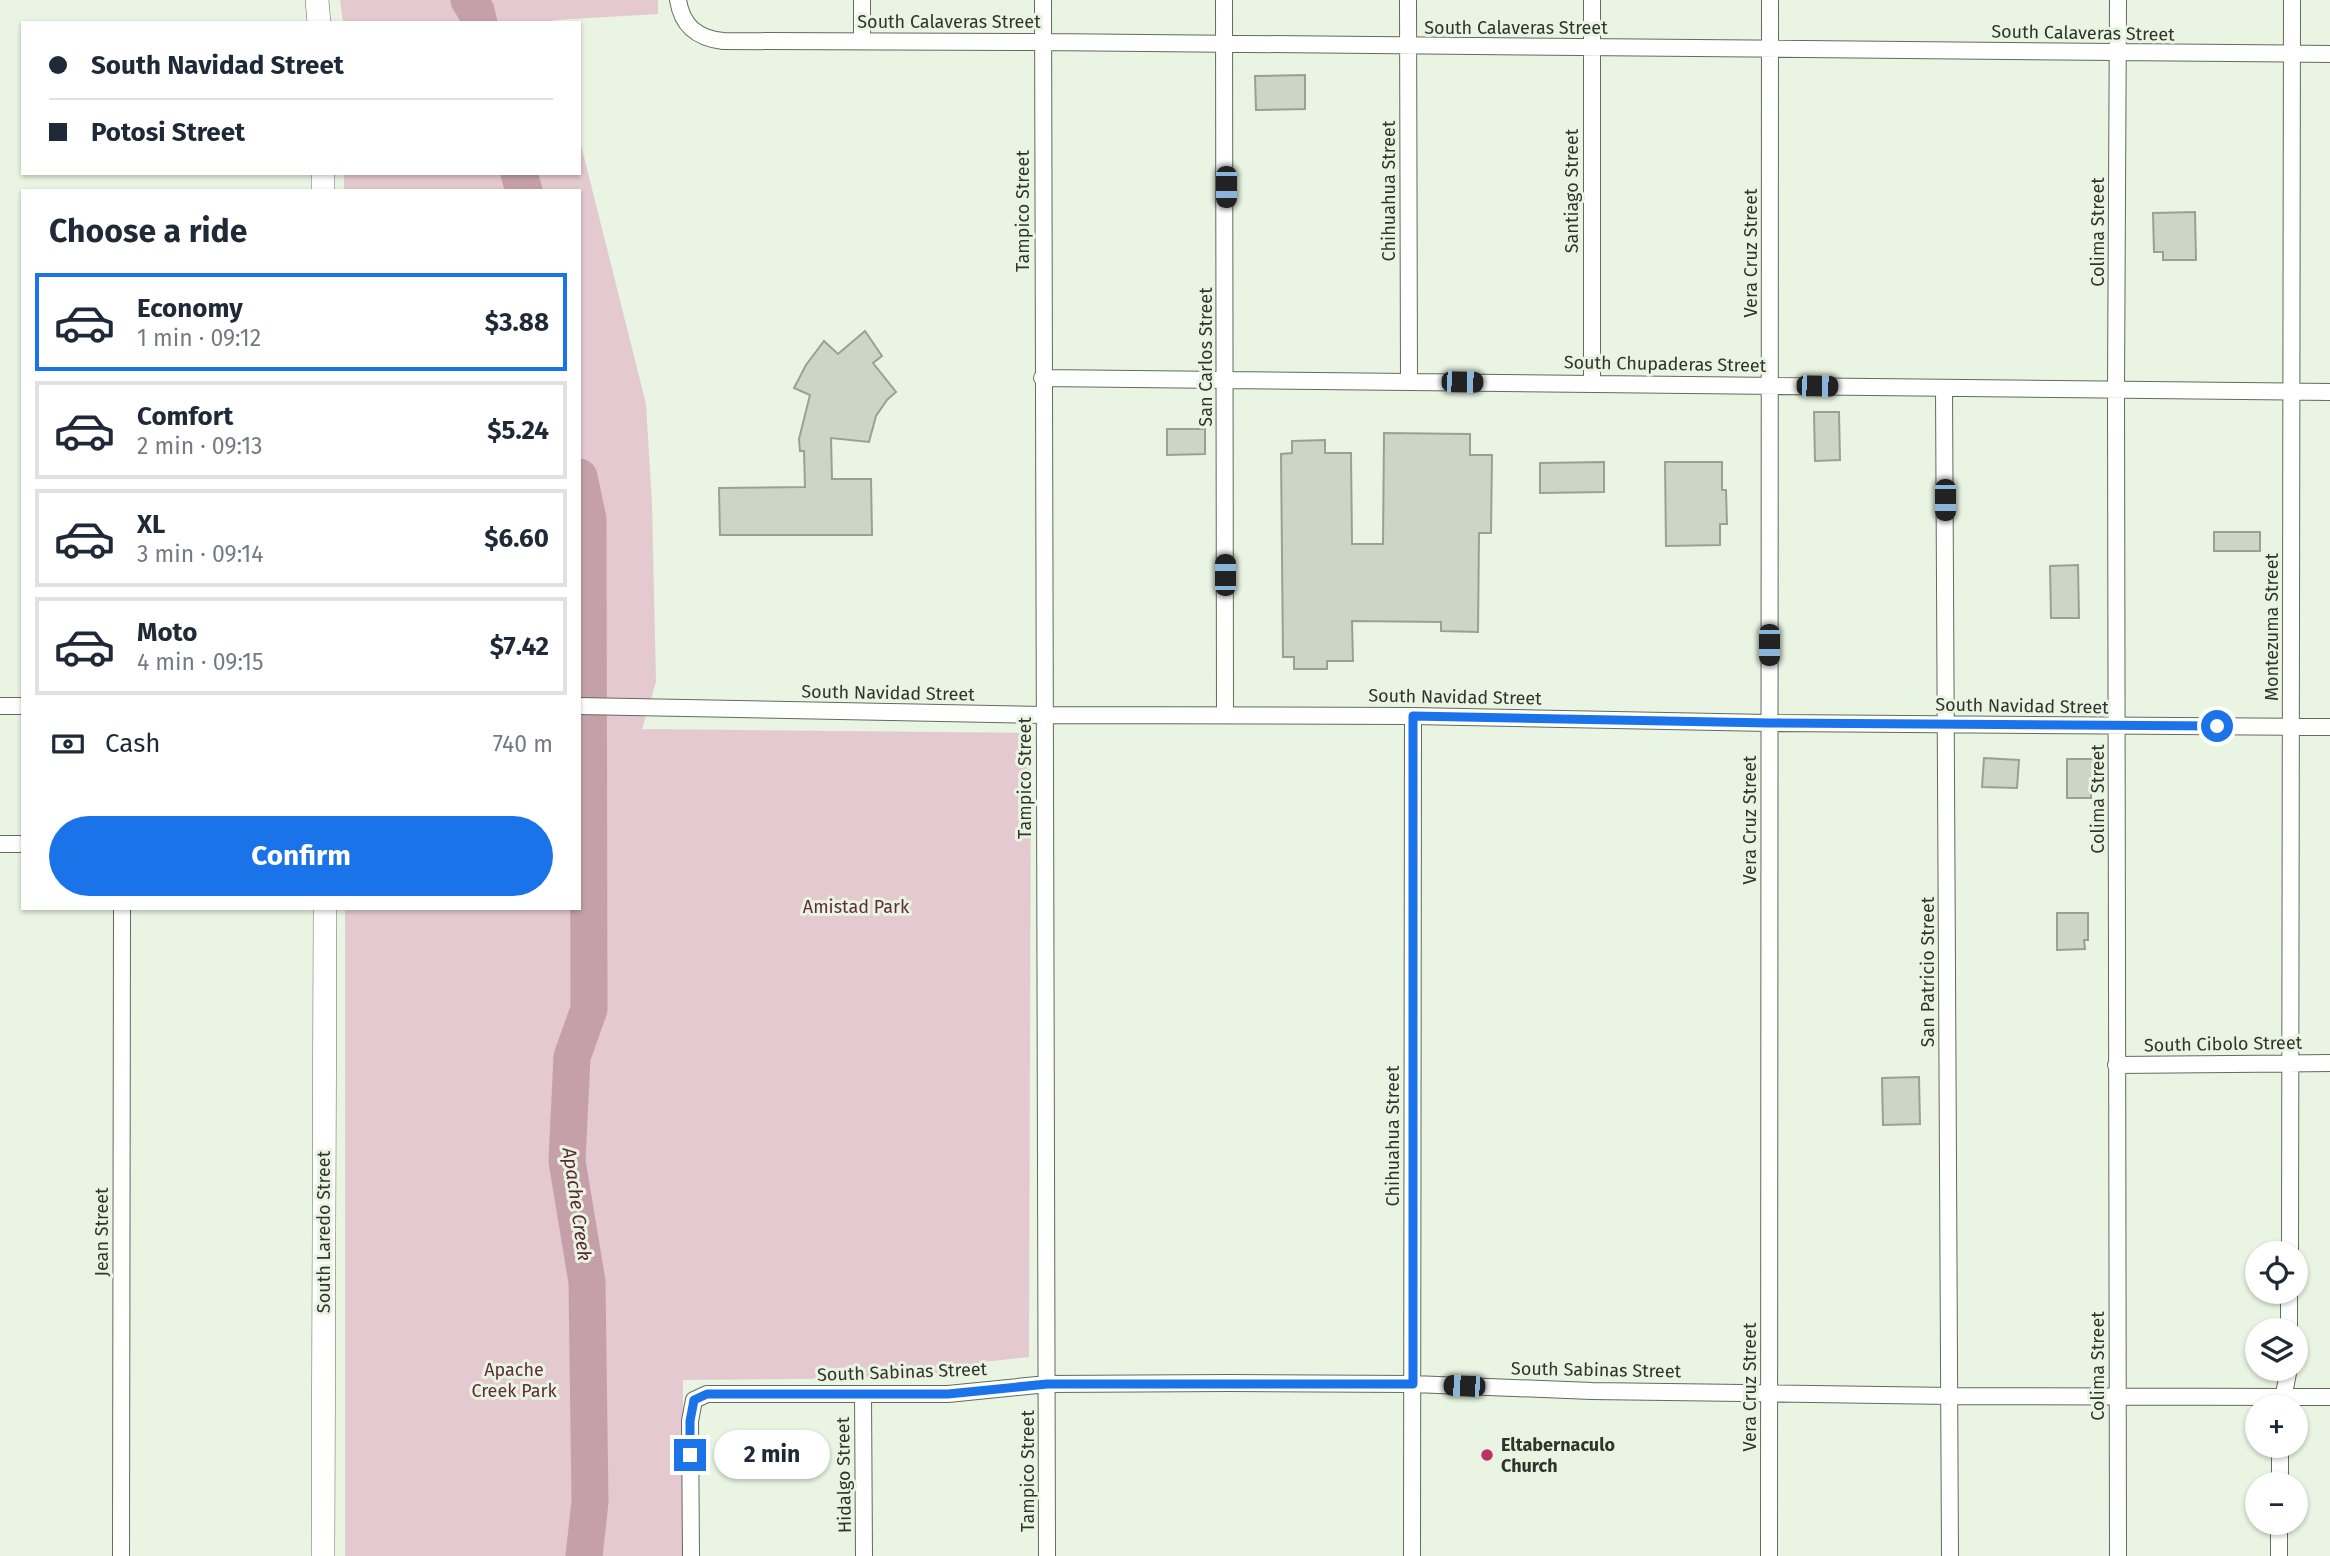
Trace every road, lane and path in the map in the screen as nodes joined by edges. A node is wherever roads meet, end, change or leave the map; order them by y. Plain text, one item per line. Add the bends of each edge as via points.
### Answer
1 (317, 0) edge
2 (678, 0) edge
3 (862, 0) edge
4 (1043, 0) edge
5 (1224, 0) edge
6 (1408, 0) edge
7 (1592, 0) edge
8 (1770, 0) edge
9 (2118, 0) edge
10 (2292, 0) edge
11 (319, 21) edge
12 (862, 41) junction
13 (1043, 42) junction
14 (1224, 43) junction
15 (1408, 46) junction
16 (1591, 48) junction
17 (1770, 49) junction
18 (2118, 52) junction
19 (2292, 54) junction
20 (2330, 54) edge
21 (1042, 378) junction
22 (1226, 380) junction
23 (1409, 381) junction
24 (1592, 383) junction
25 (1770, 384) junction
26 (1944, 388) junction
27 (2116, 390) junction
28 (2291, 391) junction
29 (2330, 392) edge
30 (0, 706) edge
31 (21, 706) edge
32 (581, 706) edge
33 (1044, 715) junction
34 (1225, 715) junction
35 (1413, 716) junction
36 (1769, 723) junction
37 (1945, 724) junction
38 (2117, 726) junction
39 (2291, 726) junction
40 (2330, 727) edge
41 (0, 844) edge
42 (21, 844) edge
43 (122, 910) edge
44 (325, 910) edge
45 (2291, 1062) junction
46 (2330, 1063) edge
47 (2116, 1065) junction
48 (2290, 1241) edge
49 (1047, 1384) junction
50 (1413, 1384) junction
51 (1769, 1393) junction
52 (863, 1394) junction
53 (1951, 1396) junction
54 (2117, 1397) junction
55 (2330, 1397) edge
56 (2308, 1399) edge
57 (2245, 1401) edge
58 (2279, 1535) edge
59 (121, 1556) edge
60 (323, 1556) edge
61 (691, 1556) edge
62 (864, 1556) edge
63 (1047, 1556) edge
64 (1412, 1556) edge
65 (1769, 1556) edge
66 (1950, 1556) edge
67 (2118, 1556) edge
68 (2279, 1556) edge

1 - 11 main road
2 - 12 street, South Calaveras Street via 684,23 702,37 763,43
3 - 12 street
4 - 13 street, Tampico Street
5 - 14 street, San Carlos Street
6 - 15 street, Chihuahua Street
7 - 16 street, Santiago Street
8 - 17 street, Vera Cruz Street
9 - 18 street, Colima Street
10 - 19 street, Montezuma Street
12 - 13 street, South Calaveras Street
13 - 14 street, South Calaveras Street
13 - 21 street, Tampico Street
14 - 15 street, South Calaveras Street
14 - 22 street, San Carlos Street
15 - 16 street, South Calaveras Street
15 - 23 street, Chihuahua Street
16 - 17 street, South Calaveras Street
16 - 24 street, Santiago Street
17 - 18 street, South Calaveras Street
17 - 25 street, Vera Cruz Street
18 - 19 street, South Calaveras Street
18 - 27 street, Colima Street
19 - 20 street, South Calaveras Street
19 - 28 street, Montezuma Street
21 - 22 street, South Chupaderas Street
21 - 33 street, Tampico Street
22 - 23 street, South Chupaderas Street
22 - 34 street, San Carlos Street
23 - 24 street, South Chupaderas Street
24 - 25 street, South Chupaderas Street
25 - 26 street, South Chupaderas Street
25 - 36 street, Vera Cruz Street
26 - 27 street, South Chupaderas Street
26 - 37 street, San Patricio Street
27 - 28 street, South Chupaderas Street
27 - 38 street, Colima Street
28 - 29 street, South Chupaderas Street
28 - 39 street, Montezuma Street
30 - 31 street
32 - 33 street, South Navidad Street
33 - 34 street, South Navidad Street
33 - 49 street, Tampico Street
34 - 35 street, South Navidad Street
35 - 36 street, South Navidad Street
35 - 50 street, Chihuahua Street
36 - 37 street, South Navidad Street
36 - 51 street, Vera Cruz Street
37 - 38 street, South Navidad Street
37 - 53 street, San Patricio Street
38 - 39 street, South Navidad Street
38 - 47 street, Colima Street
39 - 40 street, South Navidad Street
39 - 45 street, Montezuma Street
41 - 42 street
43 - 59 street, Jean Street
44 - 60 main road, South Laredo Street
45 - 46 street, South Cibolo Street
45 - 47 street, South Cibolo Street
45 - 48 street, Montezuma Street
47 - 54 street, Colima Street
49 - 50 street, South Sabinas Street
49 - 52 street, South Sabinas Street via 948,1394
49 - 63 street, Tampico Street
50 - 51 street, South Sabinas Street
50 - 64 street, Chihuahua Street
51 - 53 street, South Sabinas Street
51 - 65 street, Vera Cruz Street
52 - 61 street, South Sabinas Street via 707,1394 694,1400 690,1421
52 - 62 street, Hidalgo Street
53 - 54 street, South Sabinas Street
53 - 66 street, San Patricio Street
54 - 57 street, South Sabinas Street
54 - 67 street, Colima Street
55 - 56 street, South Sabinas Street
58 - 68 street

